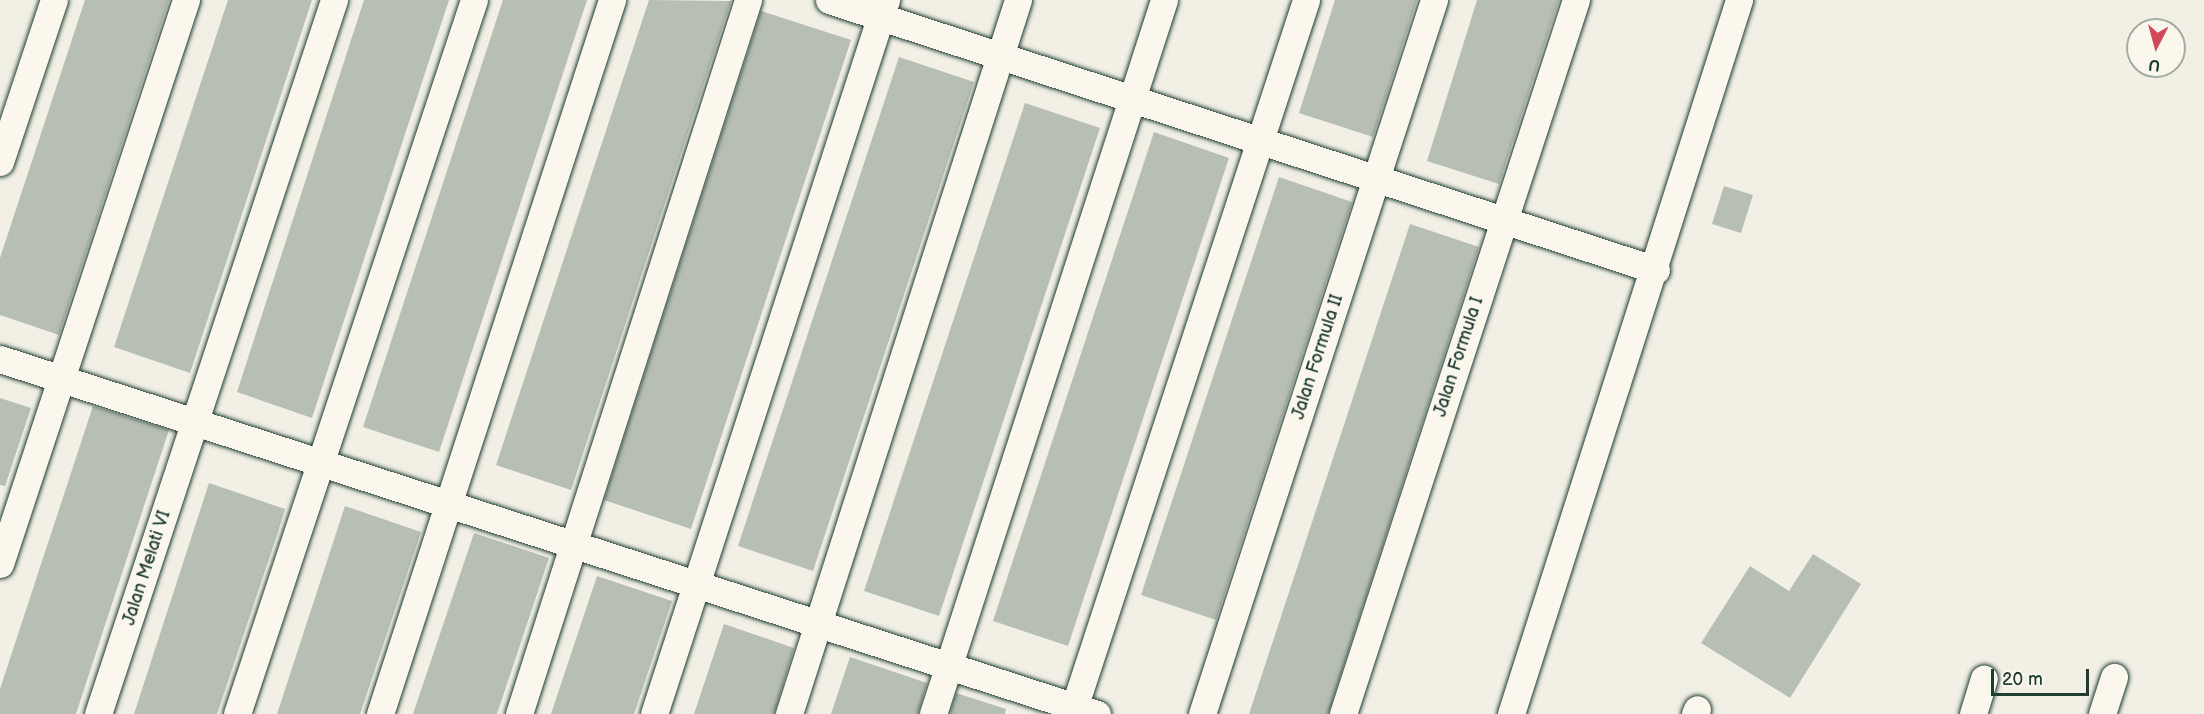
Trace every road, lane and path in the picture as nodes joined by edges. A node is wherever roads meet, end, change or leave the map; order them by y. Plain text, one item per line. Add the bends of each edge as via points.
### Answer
1 (54, 0) edge
2 (186, 0) edge
3 (334, 0) edge
4 (474, 0) edge
5 (612, 0) edge
6 (748, 0) edge
7 (829, 0) edge
8 (1018, 0) edge
9 (1164, 0) edge
10 (1306, 0) edge
11 (1434, 0) edge
12 (1576, 0) edge
13 (1739, 0) edge
14 (883, 8) edge
15 (1000, 55) junction
16 (1132, 99) junction
17 (1260, 140) junction
18 (0, 162) edge
19 (1376, 178) junction
20 (1504, 220) junction
21 (1656, 270) junction
22 (0, 359) edge
23 (61, 379) junction
24 (195, 422) junction
25 (321, 462) junction
26 (448, 503) junction
27 (573, 544) junction
28 (0, 564) edge
29 (696, 584) junction
30 (819, 623) junction
31 (949, 666) junction
32 (2114, 677) dead end
33 (1984, 679) dead end
34 (1081, 712) edge
35 (98, 714) edge
36 (237, 714) edge
37 (380, 714) edge
38 (519, 714) edge
39 (654, 714) edge
40 (789, 714) edge
41 (933, 714) edge
42 (1202, 714) edge
43 (1343, 714) edge
44 (1511, 714) edge
45 (1972, 714) edge
46 (2102, 714) edge

1 - 18 street
2 - 23 street
3 - 24 street, Jalan Melati VI
4 - 25 street
5 - 26 street
6 - 27 street
7 - 14 street
8 - 15 street
9 - 16 street
10 - 17 street
11 - 19 street, Jalan Formula II
12 - 20 street, Jalan Formula I
13 - 21 street
14 - 15 street
14 - 29 street
15 - 16 street
15 - 30 street
16 - 17 street
16 - 31 street
17 - 19 street
17 - 34 street
19 - 20 street
19 - 42 street, Jalan Formula II
20 - 21 street
20 - 43 street, Jalan Formula I
21 - 44 street
22 - 23 street
23 - 24 street
23 - 28 street
24 - 25 street
24 - 35 street, Jalan Melati VI
25 - 26 street
25 - 36 street
26 - 27 street
26 - 37 street
27 - 29 street
27 - 38 street
29 - 30 street
29 - 39 street
30 - 31 street
30 - 40 street
31 - 34 street
31 - 41 street
32 - 46 street
33 - 45 street

